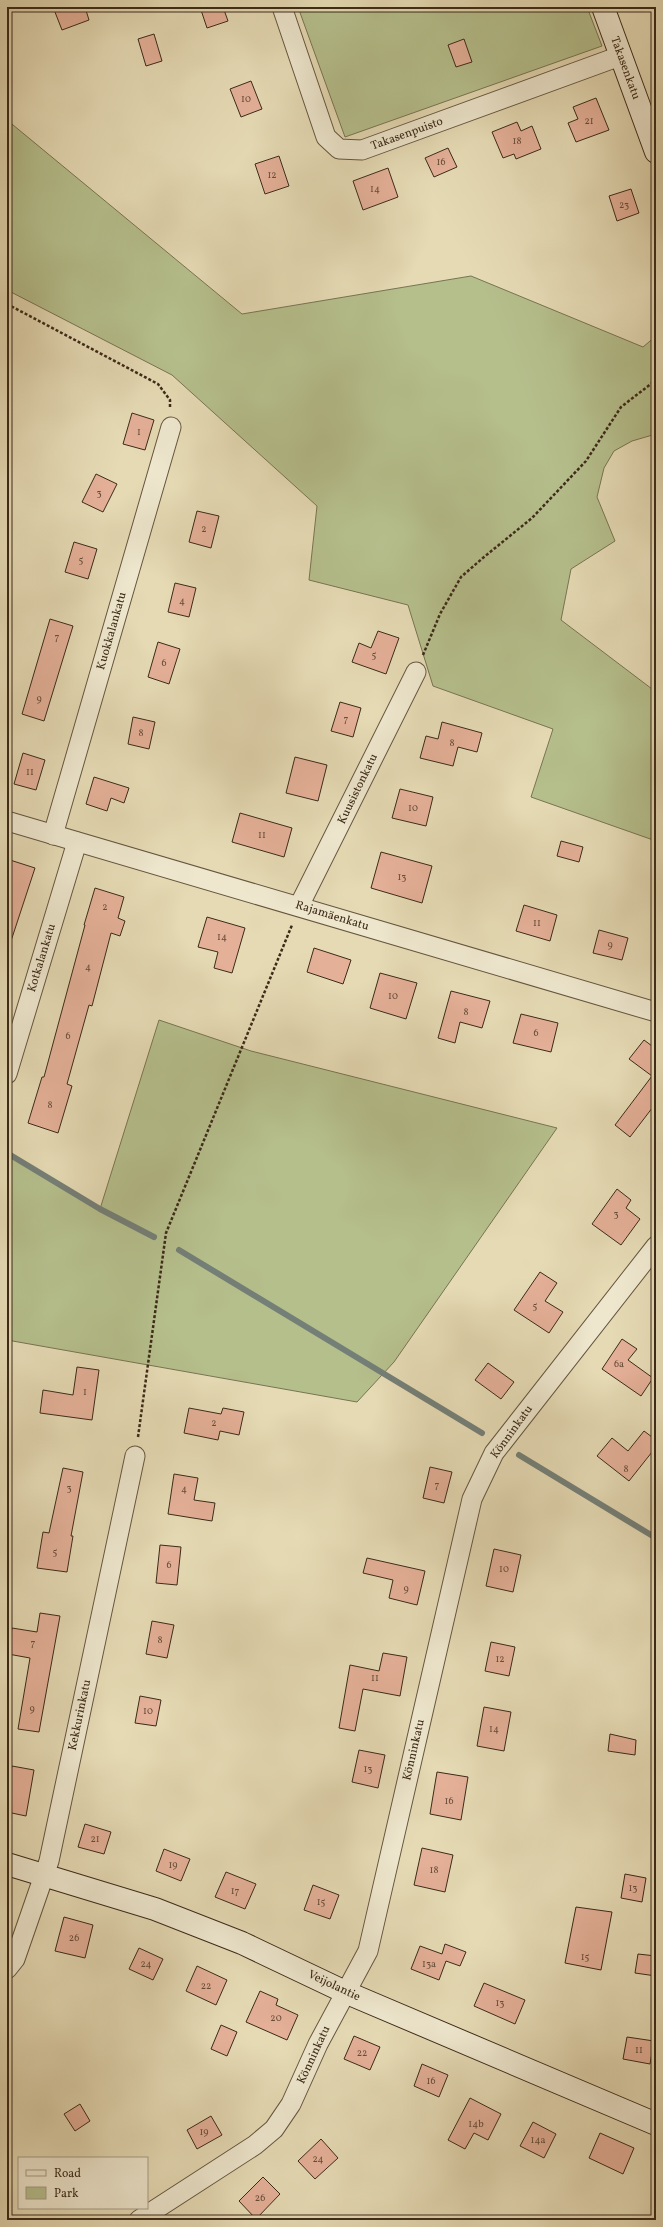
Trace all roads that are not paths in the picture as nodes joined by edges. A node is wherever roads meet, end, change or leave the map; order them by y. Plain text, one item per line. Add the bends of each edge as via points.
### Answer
1 (282, 7) edge
2 (603, 7) edge
3 (620, 56) junction
4 (656, 152) edge
5 (171, 427) road end
6 (416, 672) road end
7 (7, 821) edge
8 (53, 835) junction
9 (78, 842) junction
10 (299, 906) junction
11 (656, 1012) edge
12 (7, 1074) edge
13 (656, 1246) edge
14 (136, 1456) road end
15 (7, 1864) edge
16 (45, 1874) junction
17 (7, 1969) edge
18 (345, 1992) junction
19 (656, 2124) edge
20 (139, 2220) edge

1 - 3 street, Takasenpuisto via 326,137 339,149 362,150
2 - 3 street, Takasenkatu
3 - 4 street, Takasenkatu
5 - 8 street, Kuokkalankatu
6 - 10 street, Kuusistonkatu
7 - 8 street, Rajamäenkatu
8 - 9 street, Rajamäenkatu
9 - 10 street, Rajamäenkatu
9 - 12 street, Kotkalankatu
10 - 11 street, Rajamäenkatu
13 - 18 street, Könninkatu via 494,1454 472,1500 368,1951
14 - 16 street, Kekkurinkatu
15 - 16 street, Veijolantie
16 - 17 street, Kekkurinkatu via 15,1958
16 - 18 street, Veijolantie via 184,1920 242,1943
18 - 19 street, Veijolantie
18 - 20 street, Könninkatu via 291,2104 274,2129 255,2145

